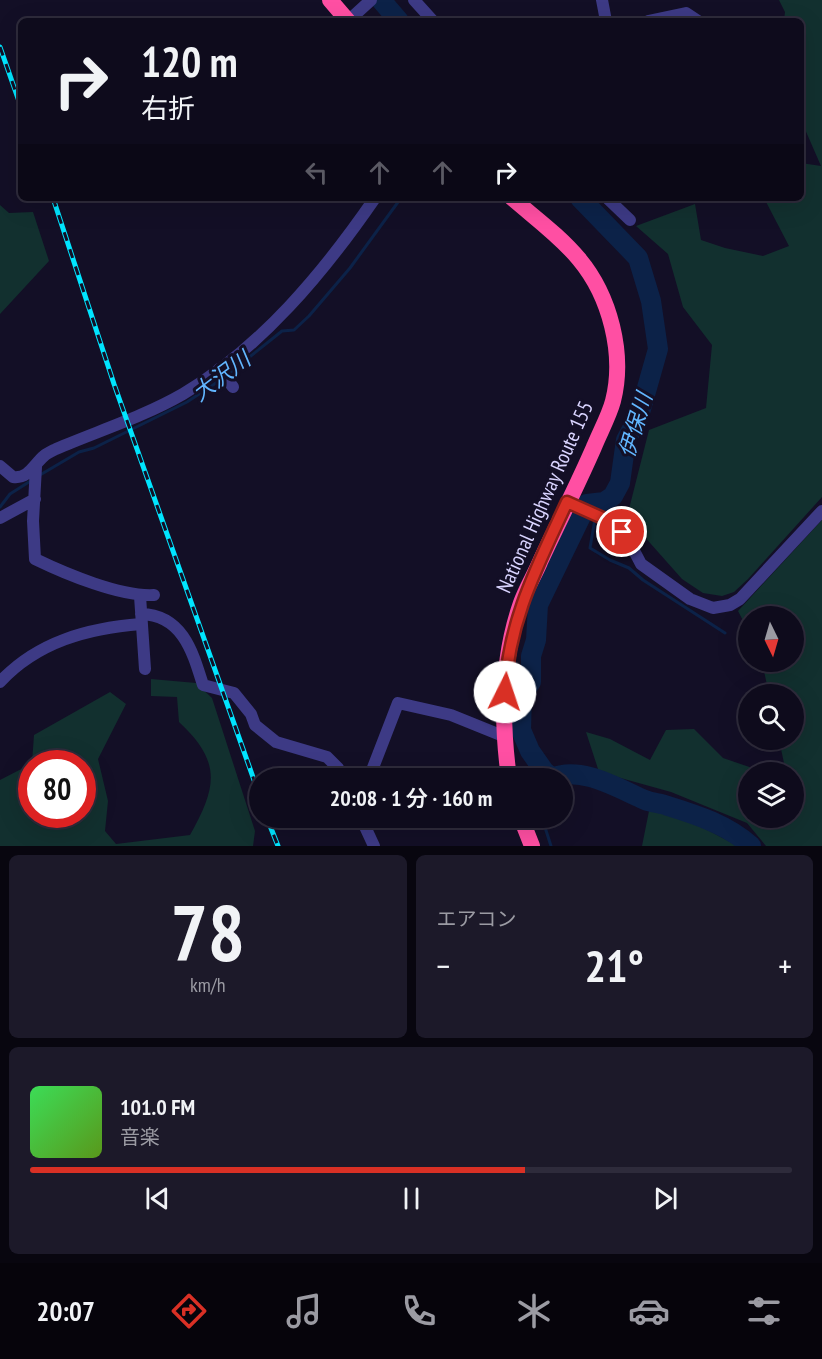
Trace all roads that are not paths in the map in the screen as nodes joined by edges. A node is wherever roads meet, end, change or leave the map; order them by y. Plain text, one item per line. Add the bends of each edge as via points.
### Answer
1 (330, 0) edge
2 (372, 0) edge
3 (414, 0) edge
4 (602, 0) edge
5 (345, 18) edge
6 (351, 18) edge
7 (430, 18) edge
8 (605, 18) edge
9 (662, 18) edge
10 (694, 18) edge
11 (373, 201) edge
12 (516, 201) edge
13 (610, 201) edge
14 (630, 220) dead end
15 (221, 371) junction
16 (233, 387) dead end
17 (0, 466) edge
18 (36, 467) junction
19 (35, 494) junction
20 (572, 505) junction
21 (822, 512) edge
22 (0, 519) edge
23 (154, 595) dead end
24 (140, 596) junction
25 (141, 619) junction
26 (145, 669) dead end
27 (0, 682) edge
28 (503, 736) junction
29 (338, 768) edge
30 (373, 768) edge
31 (508, 768) edge
32 (366, 828) edge
33 (525, 828) edge
34 (374, 846) edge
35 (532, 846) edge

1 - 5 highway
2 - 6 street
3 - 7 street
4 - 8 street
9 - 10 street via 686,13
11 - 15 street via 301,291
12 - 20 highway, National Highway Route 155 via 580,260 605,303 614,336 613,402
13 - 14 street
15 - 16 street
15 - 18 street via 157,407 57,449 42,457
17 - 18 street via 17,478
18 - 19 street
19 - 22 street
19 - 24 street via 35,559 66,574
20 - 21 street via 616,524 641,564 690,599 713,608 741,599
20 - 28 highway, National Highway Route 155 via 521,603 506,669
23 - 24 street
24 - 25 street
25 - 26 street
25 - 27 street via 60,639
25 - 29 street via 149,614 185,637 203,686 234,693 264,733 276,742 327,757
28 - 30 street via 451,715 398,703
28 - 31 highway, National Highway Route 155
32 - 34 street
33 - 35 highway

